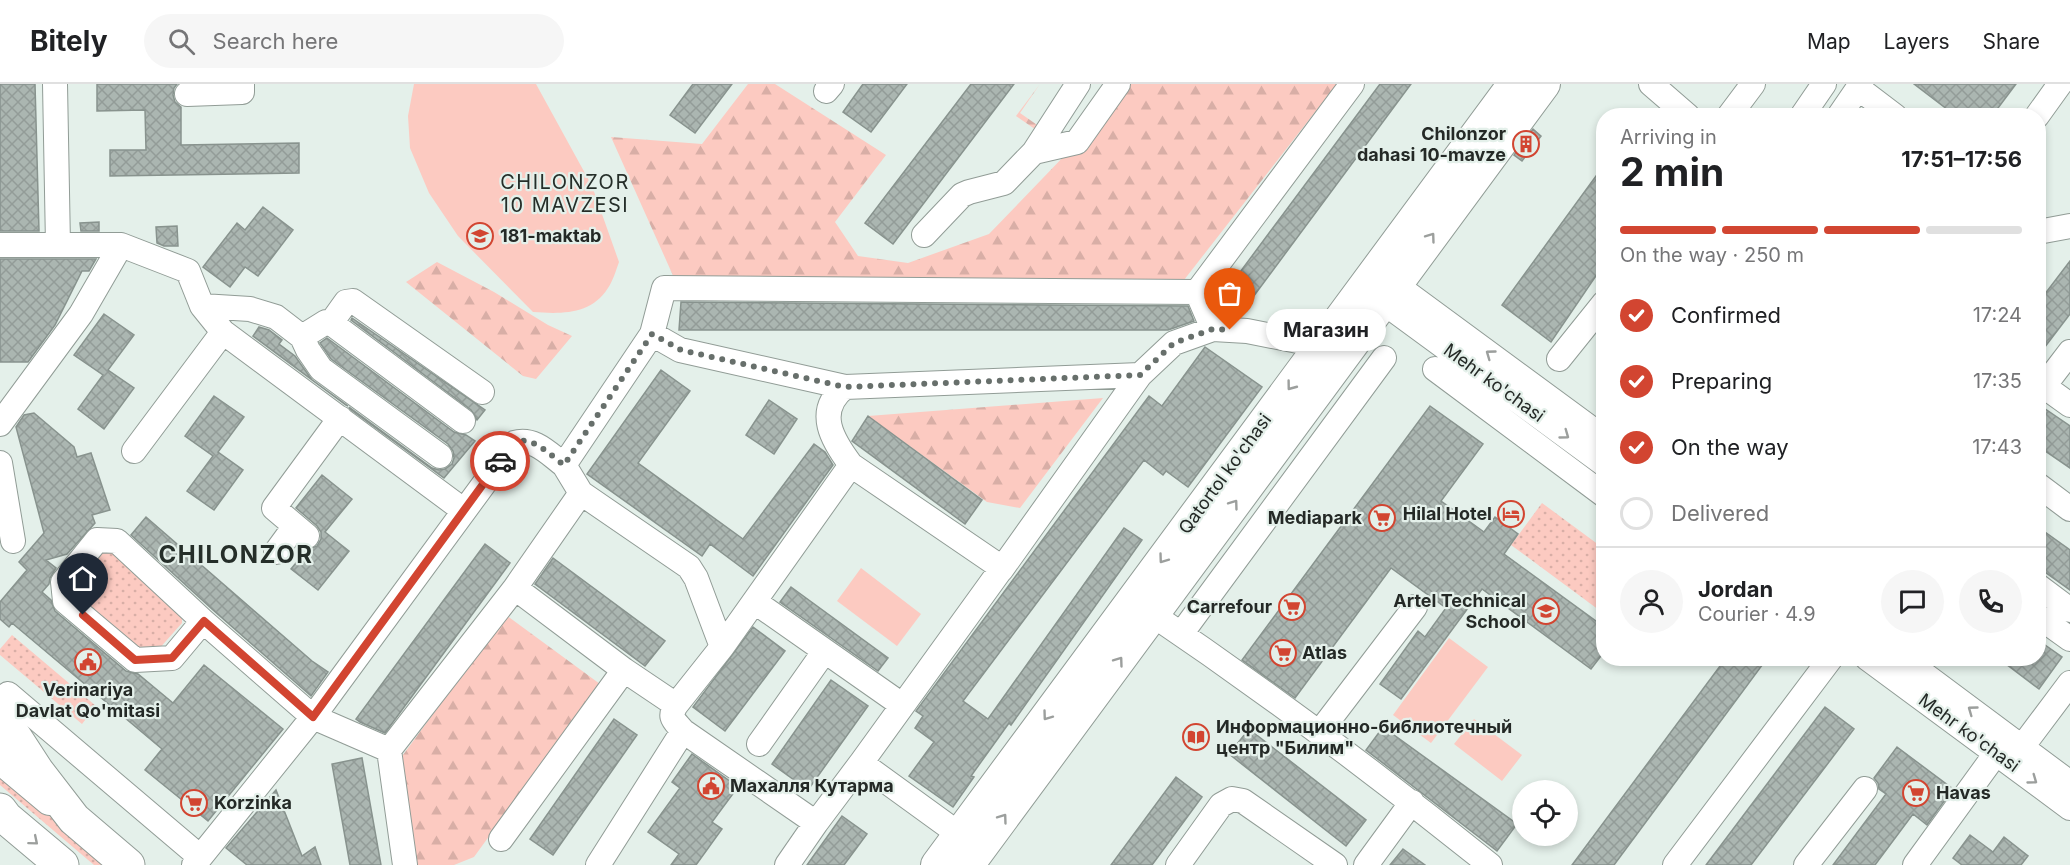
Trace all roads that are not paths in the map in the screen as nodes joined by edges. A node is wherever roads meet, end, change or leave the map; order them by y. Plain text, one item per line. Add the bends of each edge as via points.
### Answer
1 (56, 84) edge
2 (242, 84) edge
3 (1078, 84) edge
4 (1118, 84) edge
5 (1352, 84) edge
6 (1514, 84) edge
7 (1544, 84) edge
8 (1651, 84) edge
9 (1753, 84) edge
10 (1824, 84) edge
11 (2060, 84) edge
12 (1859, 86) edge
13 (187, 94) dead end
14 (1679, 108) edge
15 (1737, 108) edge
16 (1808, 108) edge
17 (1844, 108) edge
18 (1885, 108) edge
19 (2043, 108) edge
20 (1034, 152) junction
21 (2070, 226) edge
22 (2046, 230) edge
23 (924, 235) dead end
24 (0, 245) edge
25 (58, 245) junction
26 (121, 245) junction
27 (1380, 286) junction
28 (1197, 292) junction
29 (202, 306) junction
30 (1596, 313) edge
31 (332, 323) junction
32 (1213, 329) junction
33 (223, 332) junction
34 (652, 334) junction
35 (302, 337) junction
36 (1324, 341) junction
37 (2070, 352) edge
38 (1384, 358) dead end
39 (1559, 359) dead end
40 (1435, 369) dead end
41 (1140, 375) junction
42 (2046, 378) edge
43 (845, 387) junction
44 (2046, 388) edge
45 (482, 392) dead end
46 (2070, 405) edge
47 (340, 418) junction
48 (463, 421) dead end
49 (0, 424) edge
50 (1596, 433) edge
51 (134, 451) dead end
52 (440, 456) dead end
53 (1596, 458) edge
54 (0, 463) edge
55 (564, 465) junction
56 (851, 465) junction
57 (1596, 489) edge
58 (2046, 491) edge
59 (581, 493) junction
60 (2070, 509) edge
61 (463, 510) junction
62 (13, 541) dead end
63 (276, 552) dead end
64 (1001, 570) junction
65 (515, 588) junction
66 (2046, 592) edge
67 (755, 602) junction
68 (1415, 607) dead end
69 (1142, 608) junction
70 (2070, 610) edge
71 (204, 621) junction
72 (2046, 622) edge
73 (1180, 634) junction
74 (2070, 639) edge
75 (722, 648) junction
76 (824, 652) junction
77 (1819, 666) edge
78 (1879, 666) edge
79 (1911, 666) edge
80 (624, 670) junction
81 (2070, 683) edge
82 (4, 704) edge
83 (676, 705) junction
84 (902, 705) junction
85 (313, 717) junction
86 (683, 731) junction
87 (1319, 733) junction
88 (759, 744) dead end
89 (389, 750) junction
90 (2009, 750) junction
91 (0, 757) edge
92 (861, 763) junction
93 (2070, 783) edge
94 (1865, 789) dead end
95 (1412, 802) junction
96 (2070, 808) edge
97 (2, 816) edge
98 (74, 819) junction
99 (816, 823) junction
100 (501, 839) dead end
101 (969, 850) edge
102 (197, 861) edge
103 (1919, 864) edge
104 (62, 865) edge
105 (128, 865) edge
106 (405, 865) edge
107 (598, 865) edge
108 (787, 865) edge
109 (937, 865) edge
110 (1178, 865) edge
111 (1335, 865) edge
112 (1366, 865) edge
113 (1490, 865) edge
114 (1675, 865) edge
115 (1806, 865) edge

1 - 25 street
2 - 13 street via 242,92
3 - 20 street
4 - 20 street via 1077,142
5 - 28 street
6 - 27 main road, Qatortol ko'chasi
27 -> 7 main road, Qatortol ko'chasi
8 - 14 street
9 - 15 street
10 - 16 street
11 - 19 street
12 - 17 street
12 - 18 street
20 - 23 street via 1004,183 962,195
21 - 22 street
24 - 25 street
25 - 26 street
26 - 29 street via 188,271
26 - 49 street via 81,314
27 - 36 main road, Qatortol ko'chasi
50 -> 27 street, Mehr ko'chasi
27 -> 53 street, Mehr ko'chasi
69 -> 27 main road, Qatortol ko'chasi
28 - 32 street
28 - 34 street via 664,288
29 - 33 street
29 - 35 street via 267,314
30 - 39 street
31 - 35 street via 326,322
31 - 45 street via 346,302 353,301
31 - 48 street
32 - 36 street
32 - 41 street via 1174,343
33 - 47 street
33 - 51 street
34 - 43 street via 681,350
34 - 55 street
35 - 52 street via 321,369
36 -> 69 main road, Qatortol ko'chasi
37 - 42 street
38 - 73 street
40 - 57 street
41 - 43 street
41 - 64 street
43 - 56 street via 832,401 829,422 836,445
44 - 46 street
47 - 61 street
47 - 63 street via 274,508 301,531
54 - 62 street
55 - 59 street
55 - 61 street via 535,444 525,440 514,443
56 - 64 street via 1001,566
56 - 67 street
58 - 60 street
59 - 65 street
59 - 75 street via 689,567
61 - 85 street
64 - 84 street
65 - 80 street
65 - 89 street
66 - 70 street
67 - 75 street
67 - 76 street
68 - 87 street
69 - 73 street
69 - 101 main road, Qatortol ko'chasi
71 - 71 street via 172,658 135,660 65,601 63,582 97,540 117,541
71 - 85 street
72 - 74 street
73 - 87 street
75 - 83 street
76 - 84 street
76 - 88 street
77 - 114 street
78 - 90 street, Mehr ko'chasi
90 -> 79 street, Mehr ko'chasi
80 - 83 street
80 - 100 street
81 - 90 street
82 - 98 highway via 37,771
82 - 102 street
83 - 86 street via 672,717
84 - 92 street
85 - 89 street
85 - 102 street
86 - 99 street
86 - 107 street
87 - 95 street
89 - 106 street
90 - 93 street, Mehr ko'chasi
90 -> 96 street, Mehr ko'chasi
90 - 103 street
91 - 98 main road
92 - 99 street
92 - 101 street
94 - 115 street
95 - 112 street
95 - 113 street
97 -> 104 highway
98 - 105 highway
99 - 108 street
101 - 109 main road, Qatortol ko'chasi
110 - 111 street via 1221,805 1232,799 1243,801

